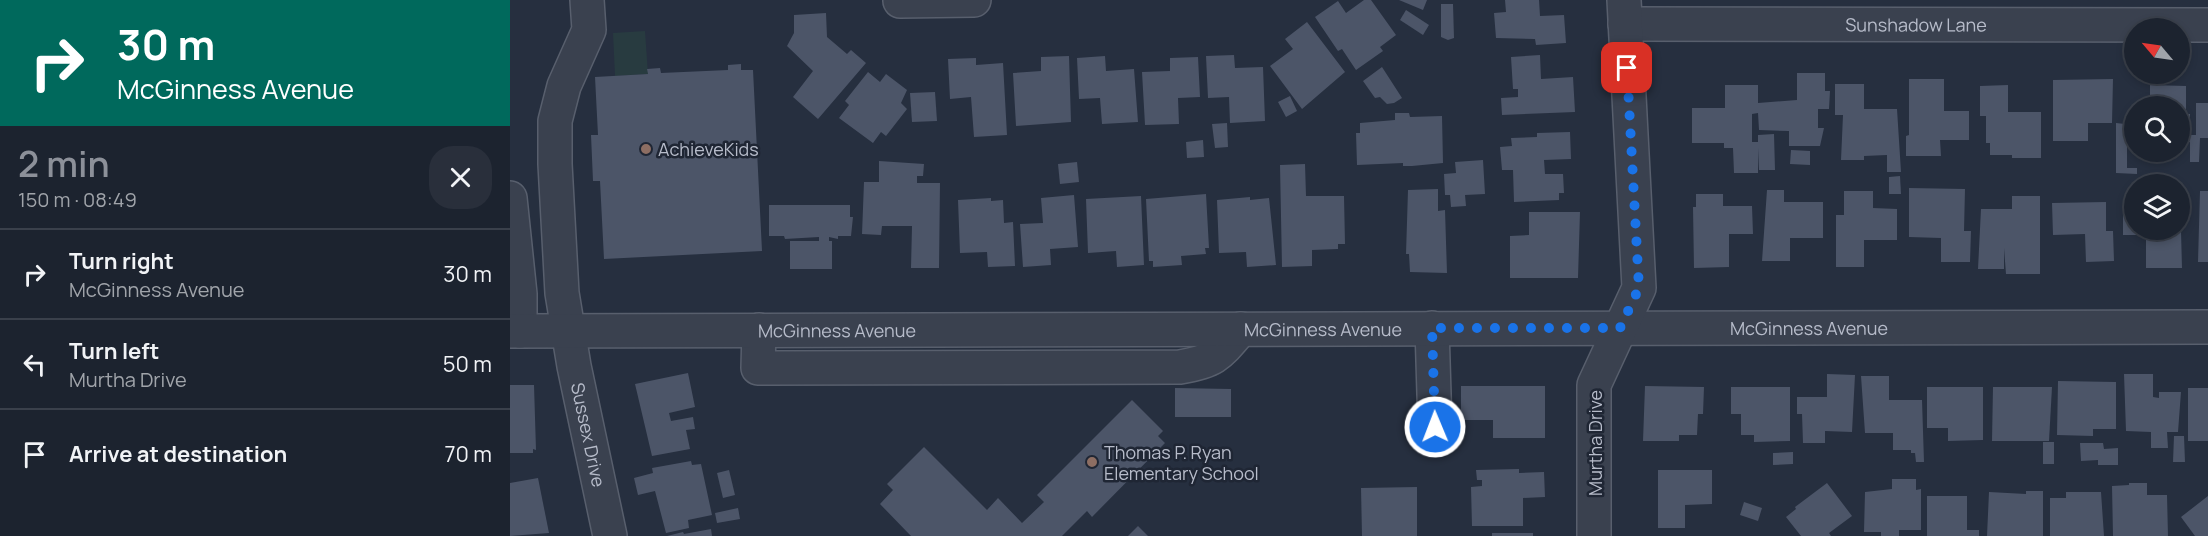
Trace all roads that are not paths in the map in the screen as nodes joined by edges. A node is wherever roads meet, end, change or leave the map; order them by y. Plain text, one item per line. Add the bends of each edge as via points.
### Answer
1 (587, 0) edge
2 (974, 0) edge
3 (900, 1) edge
4 (1624, 12) edge
5 (2208, 25) edge
6 (510, 198) edge
7 (2208, 327) edge
8 (1432, 328) junction
9 (1620, 328) junction
10 (1241, 329) junction
11 (759, 330) junction
12 (515, 331) edge
13 (569, 332) junction
14 (1435, 427) dead end
15 (610, 536) edge
16 (1594, 536) edge

1 - 13 street, Sussex Drive via 589,30 564,86 555,121 562,292
2 - 3 street
4 - 5 street, Sunshadow Lane
4 - 9 street, Murtha Drive via 1639,288
6 - 12 street via 520,294
7 - 9 street, McGinness Avenue
8 - 9 street, McGinness Avenue
8 - 10 street, McGinness Avenue
8 - 14 street
9 - 16 street, Murtha Drive via 1594,385
10 - 11 street, McGinness Avenue
10 - 11 street via 1206,363 1180,367 758,368
11 - 13 street, McGinness Avenue
12 - 13 street, McGinness Avenue
13 - 15 street, Sussex Drive

